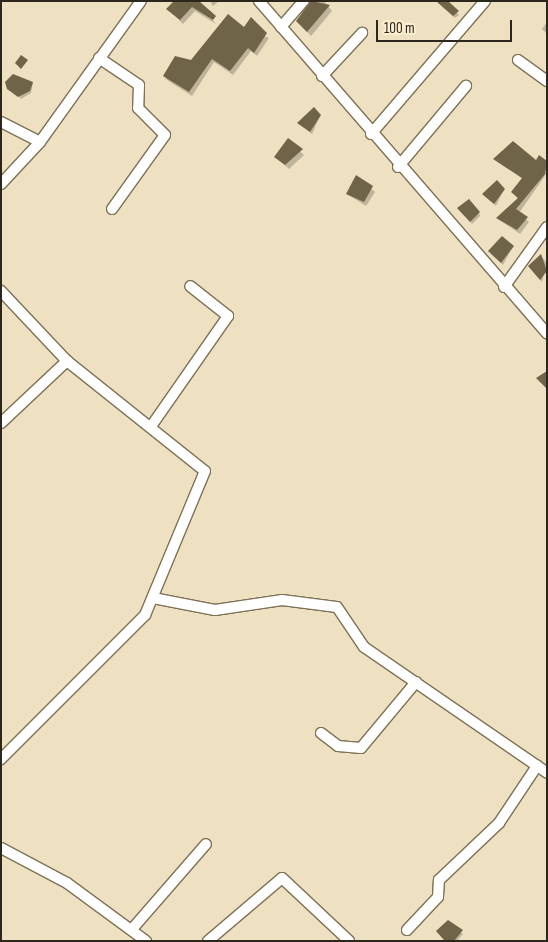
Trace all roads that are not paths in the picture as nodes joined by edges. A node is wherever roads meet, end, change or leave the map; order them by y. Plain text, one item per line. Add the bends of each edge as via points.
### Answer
1 (259, 1) edge
2 (304, 1) edge
3 (485, 1) edge
4 (138, 2) edge
5 (281, 27) junction
6 (362, 33) dead end
7 (99, 58) junction
8 (518, 60) dead end
9 (322, 76) junction
10 (547, 81) edge
11 (466, 86) dead end
12 (1, 122) edge
13 (371, 134) junction
14 (40, 142) junction
15 (398, 166) junction
16 (1, 184) edge
17 (112, 208) dead end
18 (547, 227) edge
19 (190, 286) dead end
20 (504, 287) junction
21 (1, 291) edge
22 (547, 334) edge
23 (67, 361) junction
24 (1, 423) edge
25 (152, 425) junction
26 (154, 598) junction
27 (416, 682) junction
28 (320, 733) dead end
29 (1, 759) edge
30 (536, 766) junction
31 (547, 773) edge
32 (206, 844) dead end
33 (1, 848) edge
34 (133, 928) junction
35 (407, 930) dead end
36 (146, 941) edge
37 (208, 941) edge
38 (349, 941) edge

1 - 5 street
2 - 5 street
3 - 13 street
4 - 7 street
5 - 9 street
6 - 9 street
7 - 14 street
7 - 17 street via 139,85 138,108 165,135
8 - 10 street
9 - 13 street
11 - 15 street
12 - 14 street
13 - 15 street
14 - 16 street
15 - 20 street
18 - 20 street
19 - 25 street via 228,316
20 - 22 street
21 - 23 street
23 - 24 street
23 - 25 street
25 - 26 street via 204,471
26 - 27 street via 214,610 272,601 324,602 345,615 364,647
26 - 29 street via 134,627
27 - 28 street via 361,748 338,746
27 - 30 street
30 - 31 street
30 - 35 street via 499,823 439,880 438,897
32 - 34 street
33 - 34 street via 67,883
34 - 36 street
37 - 38 street via 282,878

